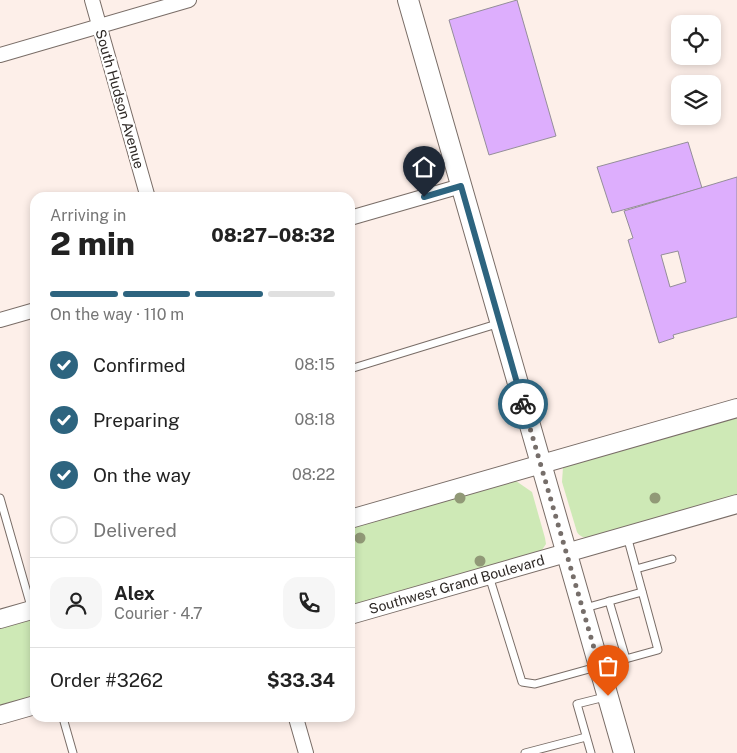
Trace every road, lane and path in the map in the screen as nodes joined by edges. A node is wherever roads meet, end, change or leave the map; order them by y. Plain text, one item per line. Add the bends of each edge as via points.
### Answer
1 (92, 0) edge
2 (190, 0) edge
3 (408, 0) edge
4 (99, 26) junction
5 (0, 55) edge
6 (461, 186) junction
7 (146, 192) edge
8 (355, 217) edge
9 (30, 311) edge
10 (0, 320) edge
11 (500, 323) junction
12 (355, 367) edge
13 (737, 408) edge
14 (541, 464) junction
15 (0, 498) edge
16 (737, 504) edge
17 (355, 518) edge
18 (627, 536) junction
19 (566, 554) junction
20 (672, 559) dead end
21 (636, 569) junction
22 (489, 576) junction
23 (642, 592) junction
24 (30, 597) edge
25 (608, 601) junction
26 (583, 608) junction
27 (30, 611) edge
28 (355, 614) edge
29 (0, 619) edge
30 (626, 659) junction
31 (599, 667) junction
32 (608, 696) junction
33 (30, 706) edge
34 (0, 715) edge
35 (64, 722) edge
36 (297, 722) edge
37 (586, 737) junction
38 (620, 752) edge
39 (73, 753) edge
40 (306, 753) edge
41 (525, 753) edge
42 (590, 753) edge

1 - 4 street, South Hudson Avenue
2 - 4 street
3 - 6 main road
4 - 5 street
4 - 7 street, South Hudson Avenue
6 - 8 street
6 - 11 main road
9 - 10 street
11 - 12 lane
11 - 14 main road
13 - 14 street
14 - 17 street
14 - 19 main road
15 - 24 lane
16 - 18 street, Southwest Grand Boulevard
18 - 19 street, Southwest Grand Boulevard
18 - 21 lane
19 - 22 street, Southwest Grand Boulevard
19 - 26 main road
20 - 21 lane
21 - 23 lane
22 - 28 street, Southwest Grand Boulevard
22 - 31 lane via 522,682 535,684
23 - 25 lane
23 - 30 lane via 658,650
25 - 26 lane
25 - 30 lane
26 - 31 main road
27 - 29 street
30 - 31 lane
31 - 32 main road
32 - 37 lane via 577,704
32 - 38 main road
33 - 34 street
35 - 39 lane
36 - 40 street
37 - 41 lane
37 - 42 lane

